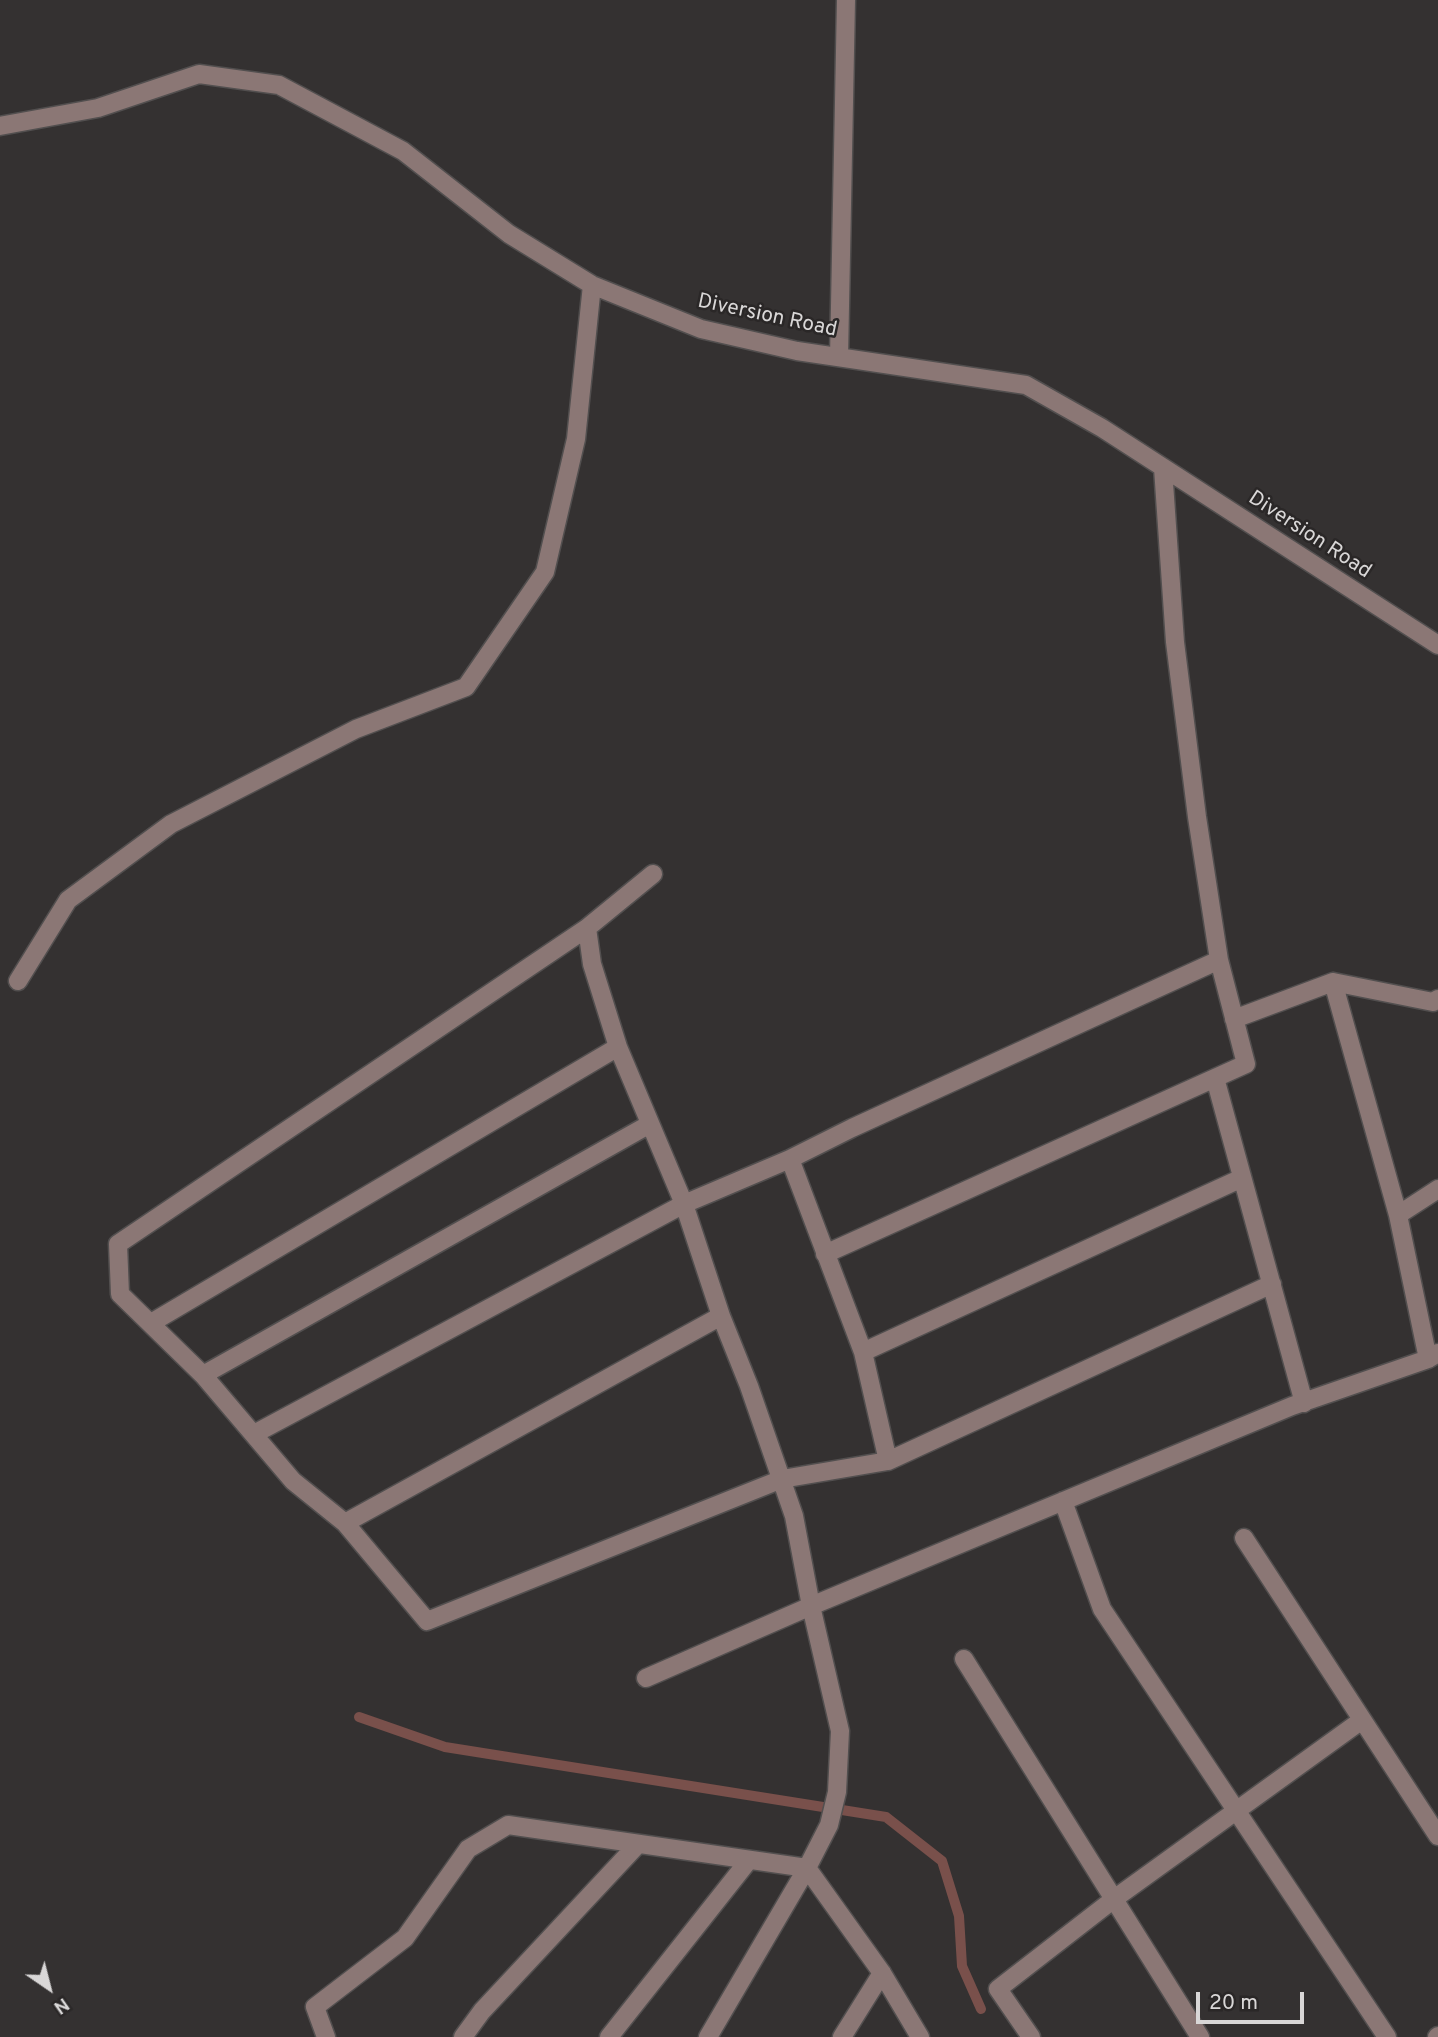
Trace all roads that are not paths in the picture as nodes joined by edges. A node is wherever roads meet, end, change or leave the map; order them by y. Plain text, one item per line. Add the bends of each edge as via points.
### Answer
1 (846, 0) edge
2 (0, 126) edge
3 (592, 285) junction
4 (839, 357) junction
5 (1163, 468) junction
6 (1438, 645) edge
7 (653, 874) dead end
8 (587, 928) junction
9 (1219, 960) junction
10 (18, 981) dead end
11 (1333, 982) junction
12 (1438, 999) edge
13 (1234, 1019) junction
14 (618, 1047) junction
15 (1215, 1079) junction
16 (650, 1124) junction
17 (790, 1159) junction
18 (1242, 1178) junction
19 (1438, 1189) edge
20 (684, 1204) junction
21 (1398, 1215) junction
22 (825, 1254) junction
23 (1272, 1284) junction
24 (721, 1316) junction
25 (151, 1323) junction
26 (863, 1352) junction
27 (1433, 1356) edge
28 (203, 1375) junction
29 (1304, 1403) junction
30 (254, 1434) junction
31 (888, 1461) junction
32 (782, 1479) junction
33 (1063, 1502) junction
34 (345, 1524) junction
35 (1244, 1538) dead end
36 (811, 1606) junction
37 (964, 1659) dead end
38 (646, 1678) dead end
39 (1362, 1720) junction
40 (1236, 1810) junction
41 (1438, 1836) edge
42 (638, 1844) junction
43 (749, 1860) junction
44 (807, 1868) junction
45 (1114, 1899) junction
46 (882, 1973) junction
47 (326, 2037) edge
48 (463, 2037) edge
49 (609, 2037) edge
50 (708, 2037) edge
51 (842, 2037) edge
52 (920, 2037) edge
53 (1031, 2037) edge
54 (1200, 2037) edge
55 (1387, 2037) edge

1 - 4 street
2 - 3 street, Diversion Road via 98,108 199,74 279,85 403,152 509,234
3 - 4 street, Diversion Road via 701,329
3 - 10 street via 576,439 545,572 466,687 356,729 171,824 68,900
4 - 5 street, Diversion Road via 1026,385
5 - 6 street, Diversion Road
5 - 9 street via 1175,642
7 - 8 street
8 - 14 street via 592,964
8 - 25 street via 118,1244 121,1294
9 - 13 street
9 - 17 street
11 - 12 street via 1433,1002
11 - 13 street
11 - 21 street
13 - 15 street via 1246,1064
14 - 16 street
14 - 25 street
15 - 18 street
15 - 22 street
16 - 20 street
16 - 28 street
17 - 20 street
17 - 22 street
18 - 23 street
18 - 26 street
19 - 21 street
20 - 24 street
20 - 30 street
21 - 27 street
22 - 26 street
23 - 29 street
23 - 31 street
24 - 32 street
24 - 34 street
25 - 28 street
26 - 31 street
27 - 29 street
28 - 30 street
29 - 33 street
30 - 34 street via 293,1481
31 - 32 street
32 - 34 street via 427,1621
32 - 36 street
33 - 36 street
33 - 40 street via 1102,1609
35 - 39 street
36 - 38 street
36 - 44 street via 840,1731 837,1792 829,1825
37 - 45 street
39 - 40 street
39 - 41 street
40 - 45 street
40 - 55 street
42 - 43 street
42 - 47 street via 509,1825 468,1849 405,1938 314,2007
42 - 48 street
43 - 44 street
43 - 49 street
44 - 46 street
44 - 50 street
45 - 53 street via 998,1989
45 - 54 street
46 - 51 street
46 - 52 street

